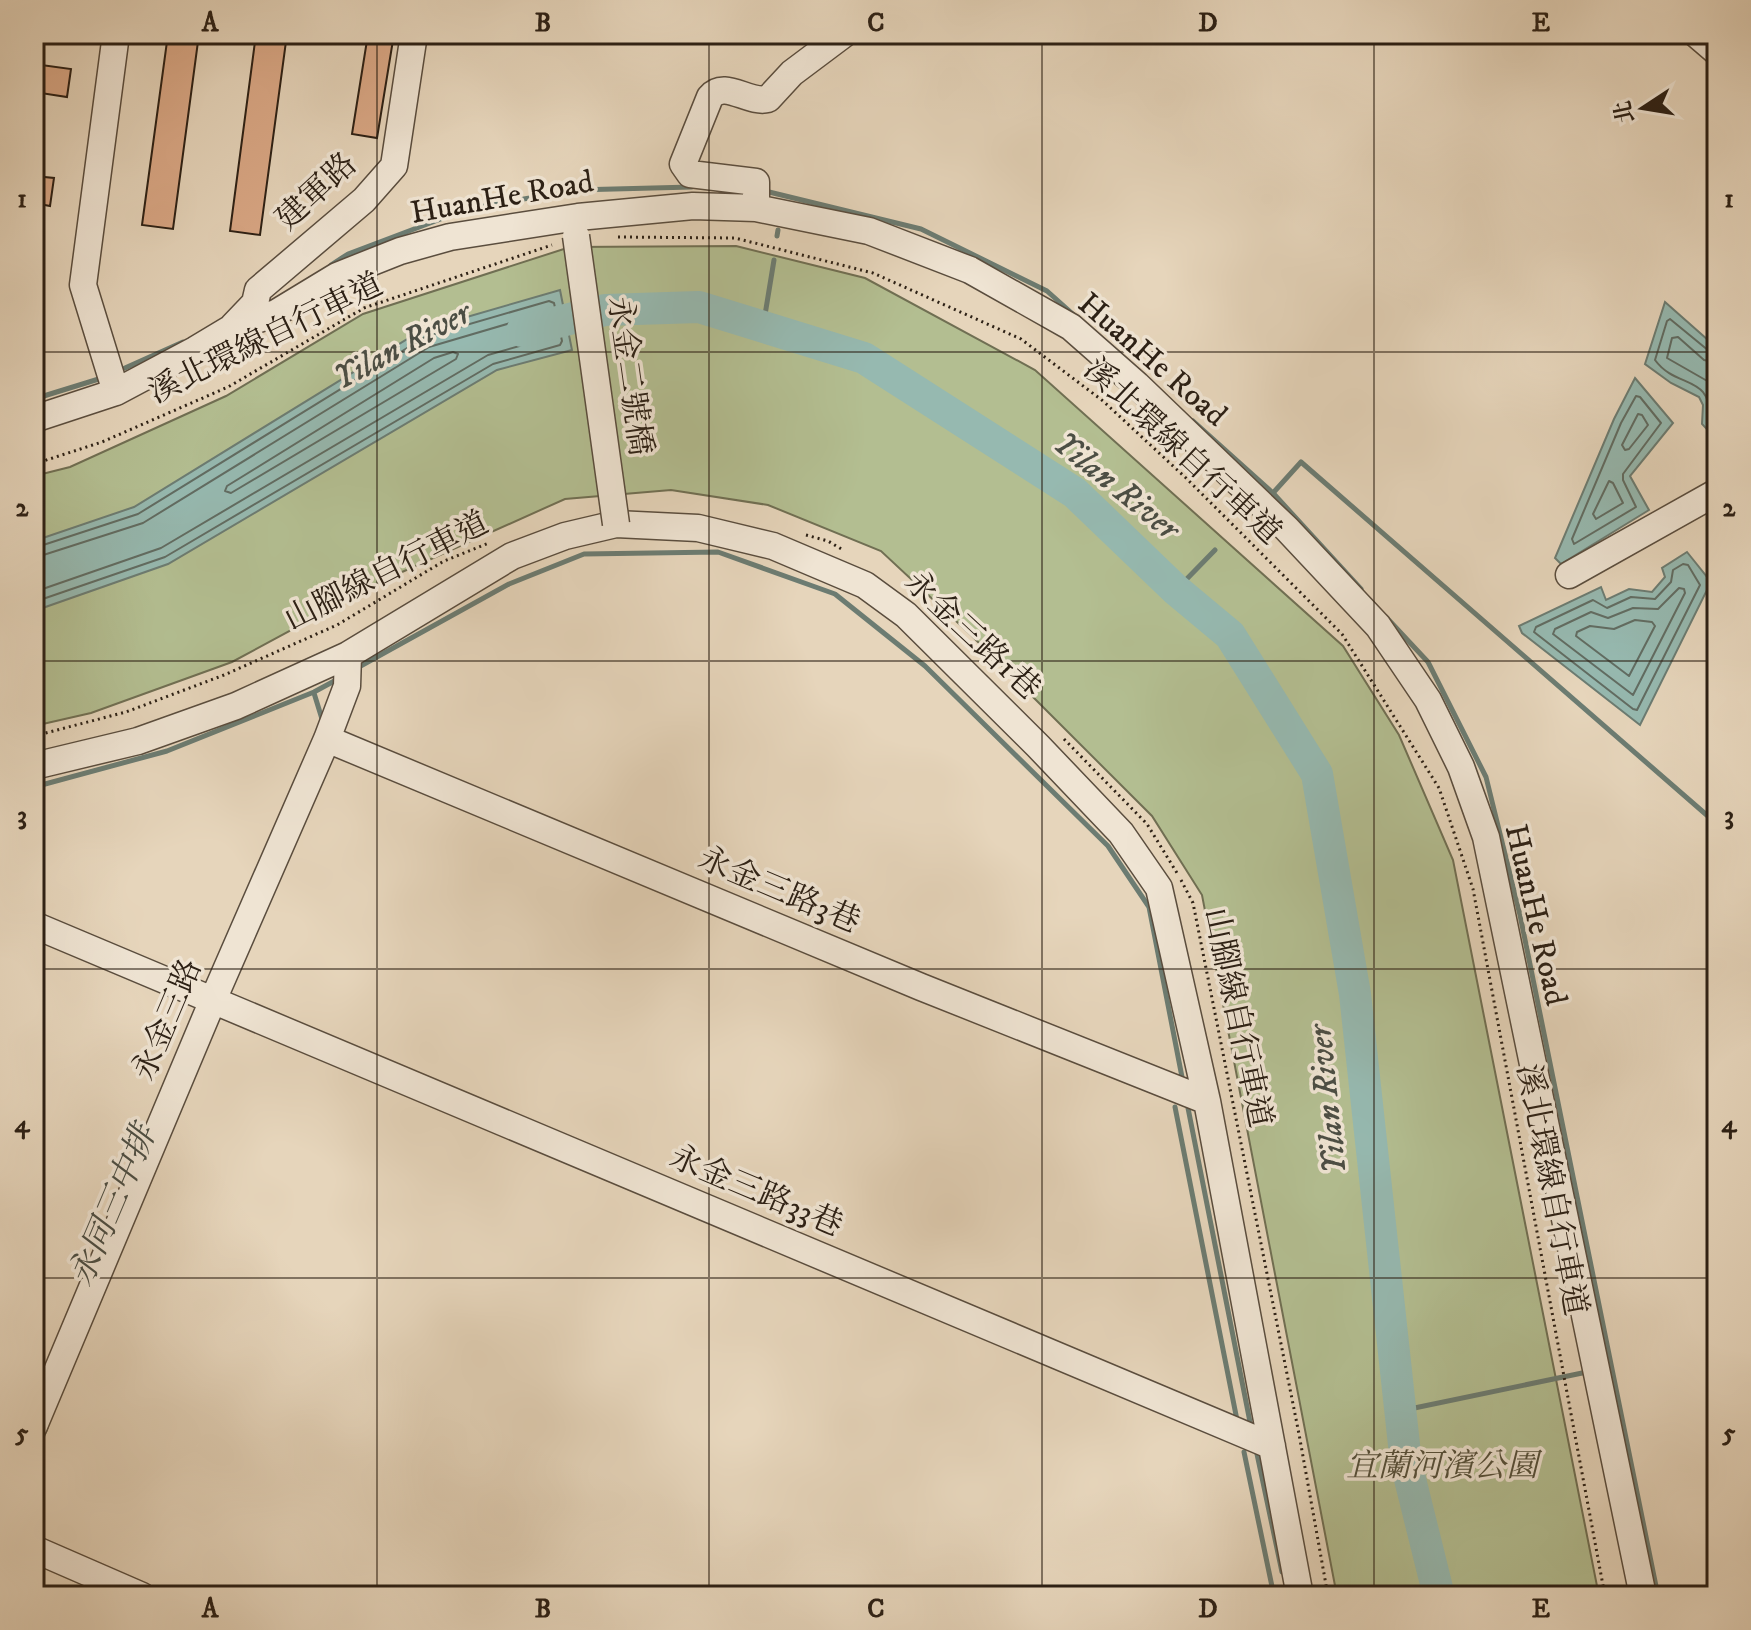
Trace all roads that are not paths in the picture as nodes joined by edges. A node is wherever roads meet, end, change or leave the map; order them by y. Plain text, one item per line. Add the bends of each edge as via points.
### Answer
1 (116, 34) edge
2 (414, 34) edge
3 (844, 34) edge
4 (1696, 34) edge
5 (1717, 52) edge
6 (756, 208) junction
7 (577, 227) junction
8 (230, 329) junction
9 (116, 392) junction
10 (34, 419) edge
11 (1717, 492) edge
12 (616, 524) junction
13 (1569, 575) dead end
14 (348, 655) junction
15 (327, 739) junction
16 (34, 766) edge
17 (34, 925) edge
18 (213, 1000) junction
19 (1207, 1101) junction
20 (34, 1426) edge
21 (1272, 1446) junction
22 (34, 1549) edge
23 (142, 1596) edge
24 (1300, 1596) edge
25 (1643, 1596) edge

1 - 9 street via 83,285
2 - 8 street, 建軍路 via 394,166 364,200 258,290 255,303
3 - 6 street via 792,73 768,99 753,100 724,89 710,97 683,164 690,174 756,182
4 - 5 street
6 - 7 street, HuanHe Road via 693,206
6 - 25 street, HuanHe Road via 869,231 970,270 1071,327 1287,529 1378,626 1428,700 1461,767 1486,837
7 - 8 street, HuanHe Road via 450,237 400,251 337,276 276,313
7 - 12 street, 永金二號橋, bridge
8 - 9 street, HuanHe Road
9 - 10 street, HuanHe Road
11 - 13 street
12 - 14 street, 永金三路1巷 via 512,556
12 - 19 street, 永金三路1巷 via 698,528 773,546 865,585 934,641 1121,833 1159,888
14 - 15 street, 永金三路 via 347,686
14 - 16 street, 永金三路1巷 via 236,706 152,736
15 - 18 street, 永金三路
15 - 19 street, 永金三路3巷
17 - 18 street, 永金三路33巷
18 - 20 street, 永金三路
18 - 21 street, 永金三路33巷
19 - 21 street, 永金三路1巷
21 - 24 street, 永金三路1巷
22 - 23 street

